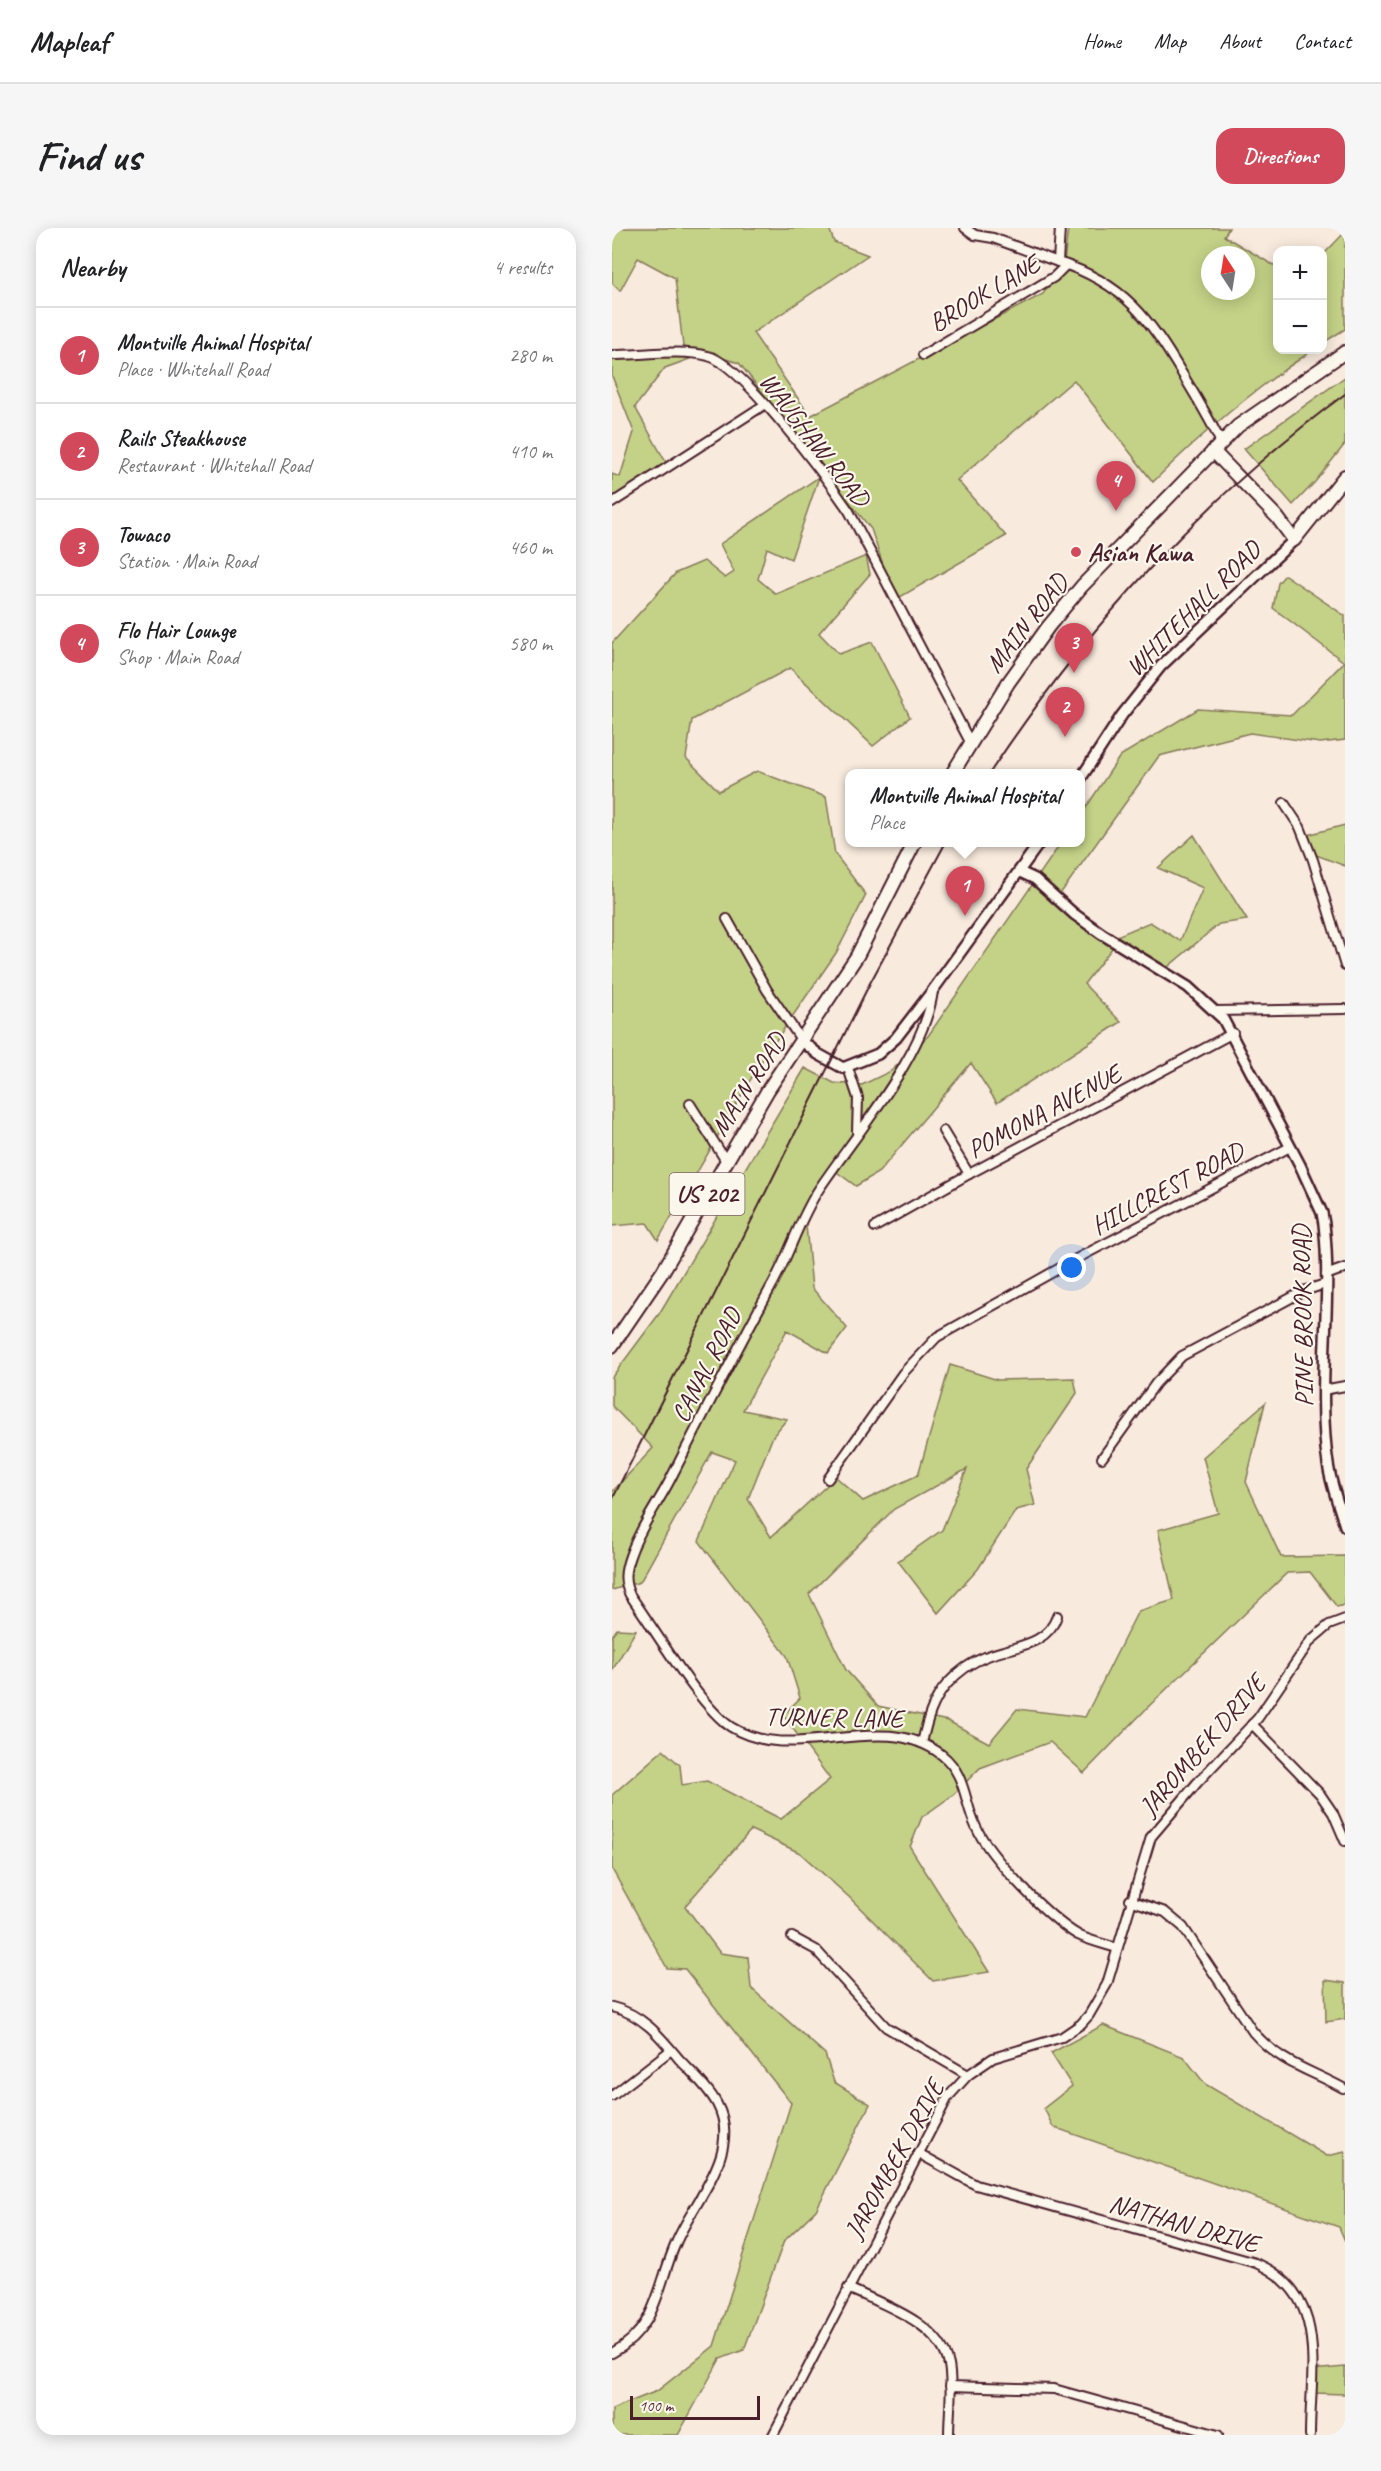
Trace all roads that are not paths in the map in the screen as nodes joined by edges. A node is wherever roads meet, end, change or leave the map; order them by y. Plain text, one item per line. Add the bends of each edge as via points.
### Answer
1 (965, 228) edge
2 (1060, 228) edge
3 (1062, 263) junction
4 (1345, 352) edge
5 (923, 355) dead end
6 (612, 356) edge
7 (764, 405) junction
8 (1217, 447) junction
9 (1345, 476) edge
10 (612, 503) edge
11 (1294, 540) junction
12 (970, 742) junction
13 (955, 769) edge
14 (1085, 770) edge
15 (1284, 804) dead end
16 (913, 847) edge
17 (1037, 847) edge
18 (1020, 872) junction
19 (728, 919) dead end
20 (1345, 966) edge
21 (933, 990) junction
22 (1345, 1009) edge
23 (1216, 1011) junction
24 (1233, 1034) junction
25 (802, 1041) junction
26 (848, 1068) junction
27 (690, 1104) dead end
28 (943, 1131) dead end
29 (857, 1134) junction
30 (1290, 1147) junction
31 (726, 1161) junction
32 (969, 1174) junction
33 (875, 1227) dead end
34 (1345, 1268) edge
35 (1325, 1280) junction
36 (612, 1346) edge
37 (1345, 1386) edge
38 (1323, 1390) junction
39 (1102, 1458) dead end
40 (828, 1479) dead end
41 (1345, 1526) edge
42 (1057, 1616) dead end
43 (1345, 1619) edge
44 (648, 1620) joint
45 (1252, 1725) junction
46 (922, 1743) junction
47 (1345, 1841) edge
48 (1130, 1900) junction
49 (792, 1936) dead end
50 (1117, 1948) junction
51 (612, 2007) edge
52 (671, 2050) junction
53 (968, 2075) junction
54 (1343, 2088) dead end
55 (612, 2096) edge
56 (918, 2153) junction
57 (848, 2288) junction
58 (612, 2353) edge
59 (950, 2386) junction
60 (773, 2435) edge
61 (949, 2435) edge
62 (1218, 2435) edge
63 (1310, 2435) edge

1 - 3 street via 975,235
2 - 3 street
3 - 5 street, BROOK LANE via 1054,277
3 - 8 street via 1121,292 1142,312 1158,334
4 - 8 main road, MAIN ROAD via 1265,405
6 - 7 street, WAUGHAW ROAD via 712,357 734,372
7 - 10 street
7 - 12 street, WAUGHAW ROAD via 849,511
8 - 11 main road
8 - 12 main road, MAIN ROAD via 1059,613
9 - 11 main road, WHITEHALL ROAD
11 - 14 street, WHITEHALL ROAD via 1161,666
12 - 13 main road, MAIN ROAD
15 - 20 street via 1300,827 1313,860
16 - 25 main road, MAIN ROAD / US 202 via 857,956
17 - 18 street
18 - 21 street
18 - 23 street, PINE BROOK ROAD via 1035,879 1090,926 1188,987
19 - 25 street via 767,990
21 - 26 street via 896,1038 878,1054
21 - 29 street, CANAL ROAD via 931,1009 910,1053
22 - 23 street
23 - 24 street, PINE BROOK ROAD
24 - 30 street, PINE BROOK ROAD
24 - 32 street, POMONA AVENUE
25 - 26 street via 818,1054
25 - 31 main road, MAIN ROAD / US 202
26 - 29 street via 858,1098
27 - 31 street
28 - 32 street
29 - 44 street, CANAL ROAD via 809,1206 772,1285 637,1538 625,1583
30 - 35 street, PINE BROOK ROAD via 1322,1212
30 - 40 street, HILLCREST ROAD via 937,1337 903,1373
31 - 36 main road, MAIN ROAD / US 202 via 663,1270
32 - 33 street, POMONA AVENUE
34 - 35 street
35 - 38 street, PINE BROOK ROAD
35 - 39 street via 1182,1356 1156,1383
37 - 38 street
38 - 41 street, PINE BROOK ROAD via 1328,1465
42 - 46 street via 1053,1628 1043,1638 987,1656 956,1674 934,1702
43 - 45 street, JAROMBEK DRIVE via 1324,1628 1303,1649 1280,1689
44 - 46 street, TURNER LANE via 712,1711 740,1732 775,1741 879,1736
45 - 47 street via 1320,1794 1334,1813
45 - 48 street, JAROMBEK DRIVE via 1157,1827 1146,1847
46 - 50 street, TURNER LANE via 945,1758 960,1776 976,1827 990,1852 1068,1928 1089,1940
48 - 50 street, JAROMBEK DRIVE
48 - 54 street via 1165,1912 1183,1927 1253,2032 1273,2053
49 - 53 street via 816,1950 886,2027
50 - 53 street, JAROMBEK DRIVE via 1099,2000 1081,2024 1062,2037 993,2058
51 - 52 street via 649,2025
52 - 55 street
52 - 58 street via 718,2105 723,2146 716,2169 676,2243 647,2323 636,2338
53 - 56 street, JAROMBEK DRIVE via 948,2097
56 - 57 street, JAROMBEK DRIVE
56 - 63 street, NATHAN DRIVE via 976,2185 1256,2264 1277,2274 1301,2300 1310,2328
57 - 59 street via 929,2331 946,2355
57 - 60 street, JAROMBEK DRIVE
59 - 61 street
59 - 62 street via 1054,2389

